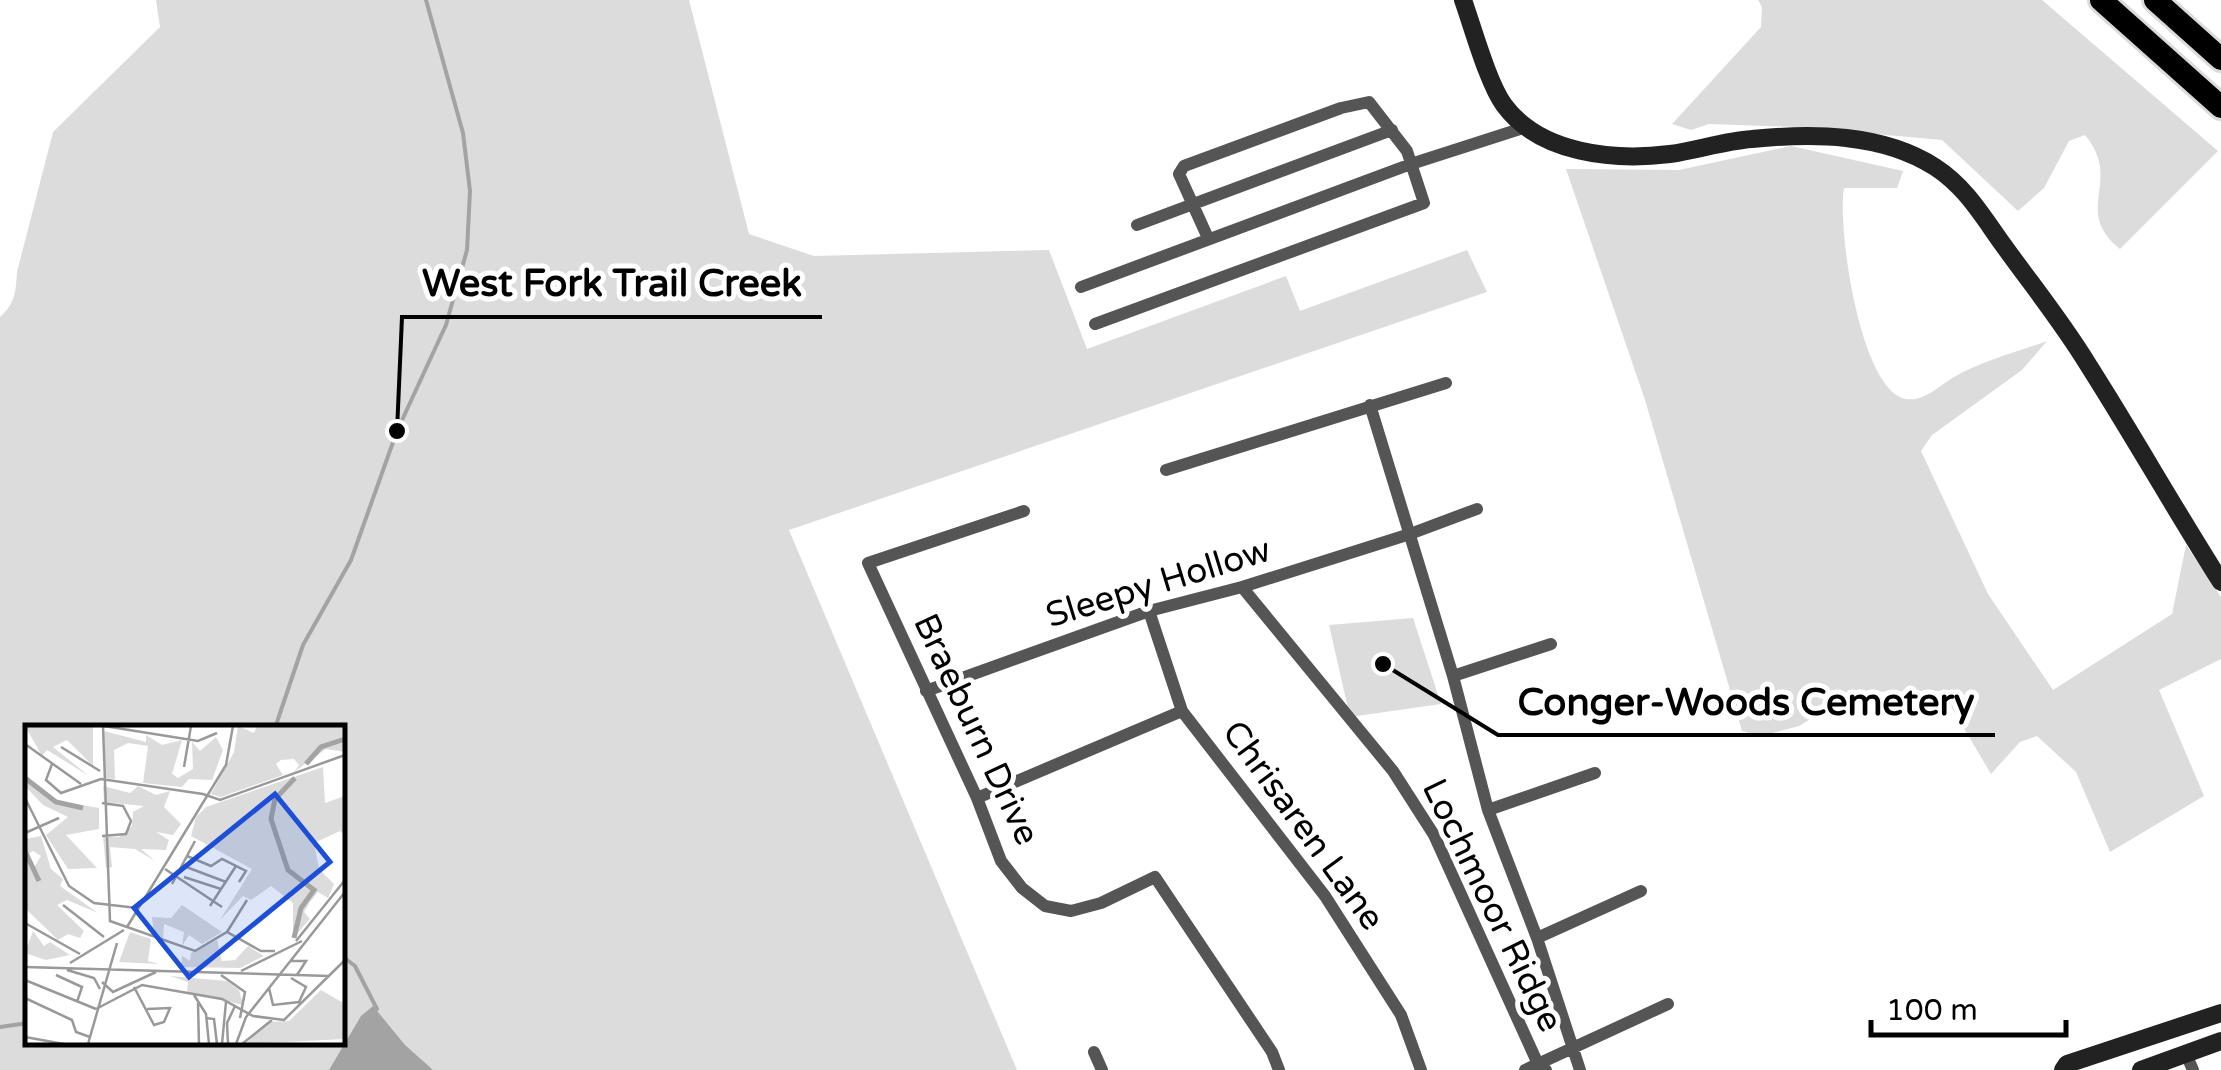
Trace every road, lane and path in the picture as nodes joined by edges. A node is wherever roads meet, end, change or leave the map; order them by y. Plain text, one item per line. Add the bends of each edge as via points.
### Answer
1 (1463, 0) edge
2 (2101, 0) edge
3 (2155, 0) edge
4 (2221, 59) edge
5 (2221, 107) edge
6 (1523, 128) junction
7 (1392, 130) junction
8 (1412, 164) junction
9 (1192, 205) junction
10 (1137, 225) dead end
11 (1208, 238) junction
12 (1081, 287) dead end
13 (1095, 324) dead end
14 (1446, 384) dead end
15 (1370, 405) junction
16 (1166, 470) dead end
17 (1476, 509) dead end
18 (1024, 511) dead end
19 (1410, 534) junction
20 (2221, 582) edge
21 (1242, 587) junction
22 (1149, 611) junction
23 (1551, 644) dead end
24 (1452, 676) junction
25 (926, 691) junction
26 (1182, 711) junction
27 (1595, 773) dead end
28 (977, 798) junction
29 (1488, 810) junction
30 (1641, 891) dead end
31 (1537, 938) junction
32 (1668, 1004) dead end
33 (2221, 1013) edge
34 (2221, 1041) edge
35 (1571, 1049) junction
36 (1094, 1052) dead end
37 (2189, 1062) edge
38 (1537, 1068) edge
39 (1102, 1070) edge
40 (1280, 1070) edge
41 (1421, 1070) edge
42 (1580, 1070) edge
43 (2063, 1070) edge
44 (2140, 1070) edge

1 - 6 street via 1501,102
2 - 5 highway
3 - 4 highway
6 - 8 street
6 - 20 street via 1577,149 1635,156 1748,139 1826,137 1884,144 1937,168 1979,208 2052,310
7 - 8 street
7 - 9 street
7 - 9 street via 1369,102 1184,166 1179,174
8 - 11 street
8 - 13 street via 1424,204
9 - 10 street
9 - 11 street
11 - 12 street
14 - 15 street
15 - 16 street
15 - 19 street
17 - 19 street, Sleepy Hollow
18 - 25 street, Braeburn Drive via 868,564
19 - 21 street, Sleepy Hollow
19 - 24 street
21 - 22 street, Sleepy Hollow
21 - 38 street, Lochmoor Ridge via 1393,770 1434,835
22 - 25 street, Sleepy Hollow
22 - 26 street, Chrisaren Lane
23 - 24 street
24 - 29 street
25 - 28 street, Braeburn Drive
26 - 28 street
26 - 41 street, Chrisaren Lane via 1325,896 1401,1015
27 - 29 street
28 - 40 street, Braeburn Drive via 1001,861 1045,906 1071,911 1156,877
29 - 31 street
30 - 31 street
31 - 35 street
32 - 35 street
33 - 43 street
34 - 37 street
35 - 38 street
35 - 42 street
36 - 39 street
37 - 44 street

